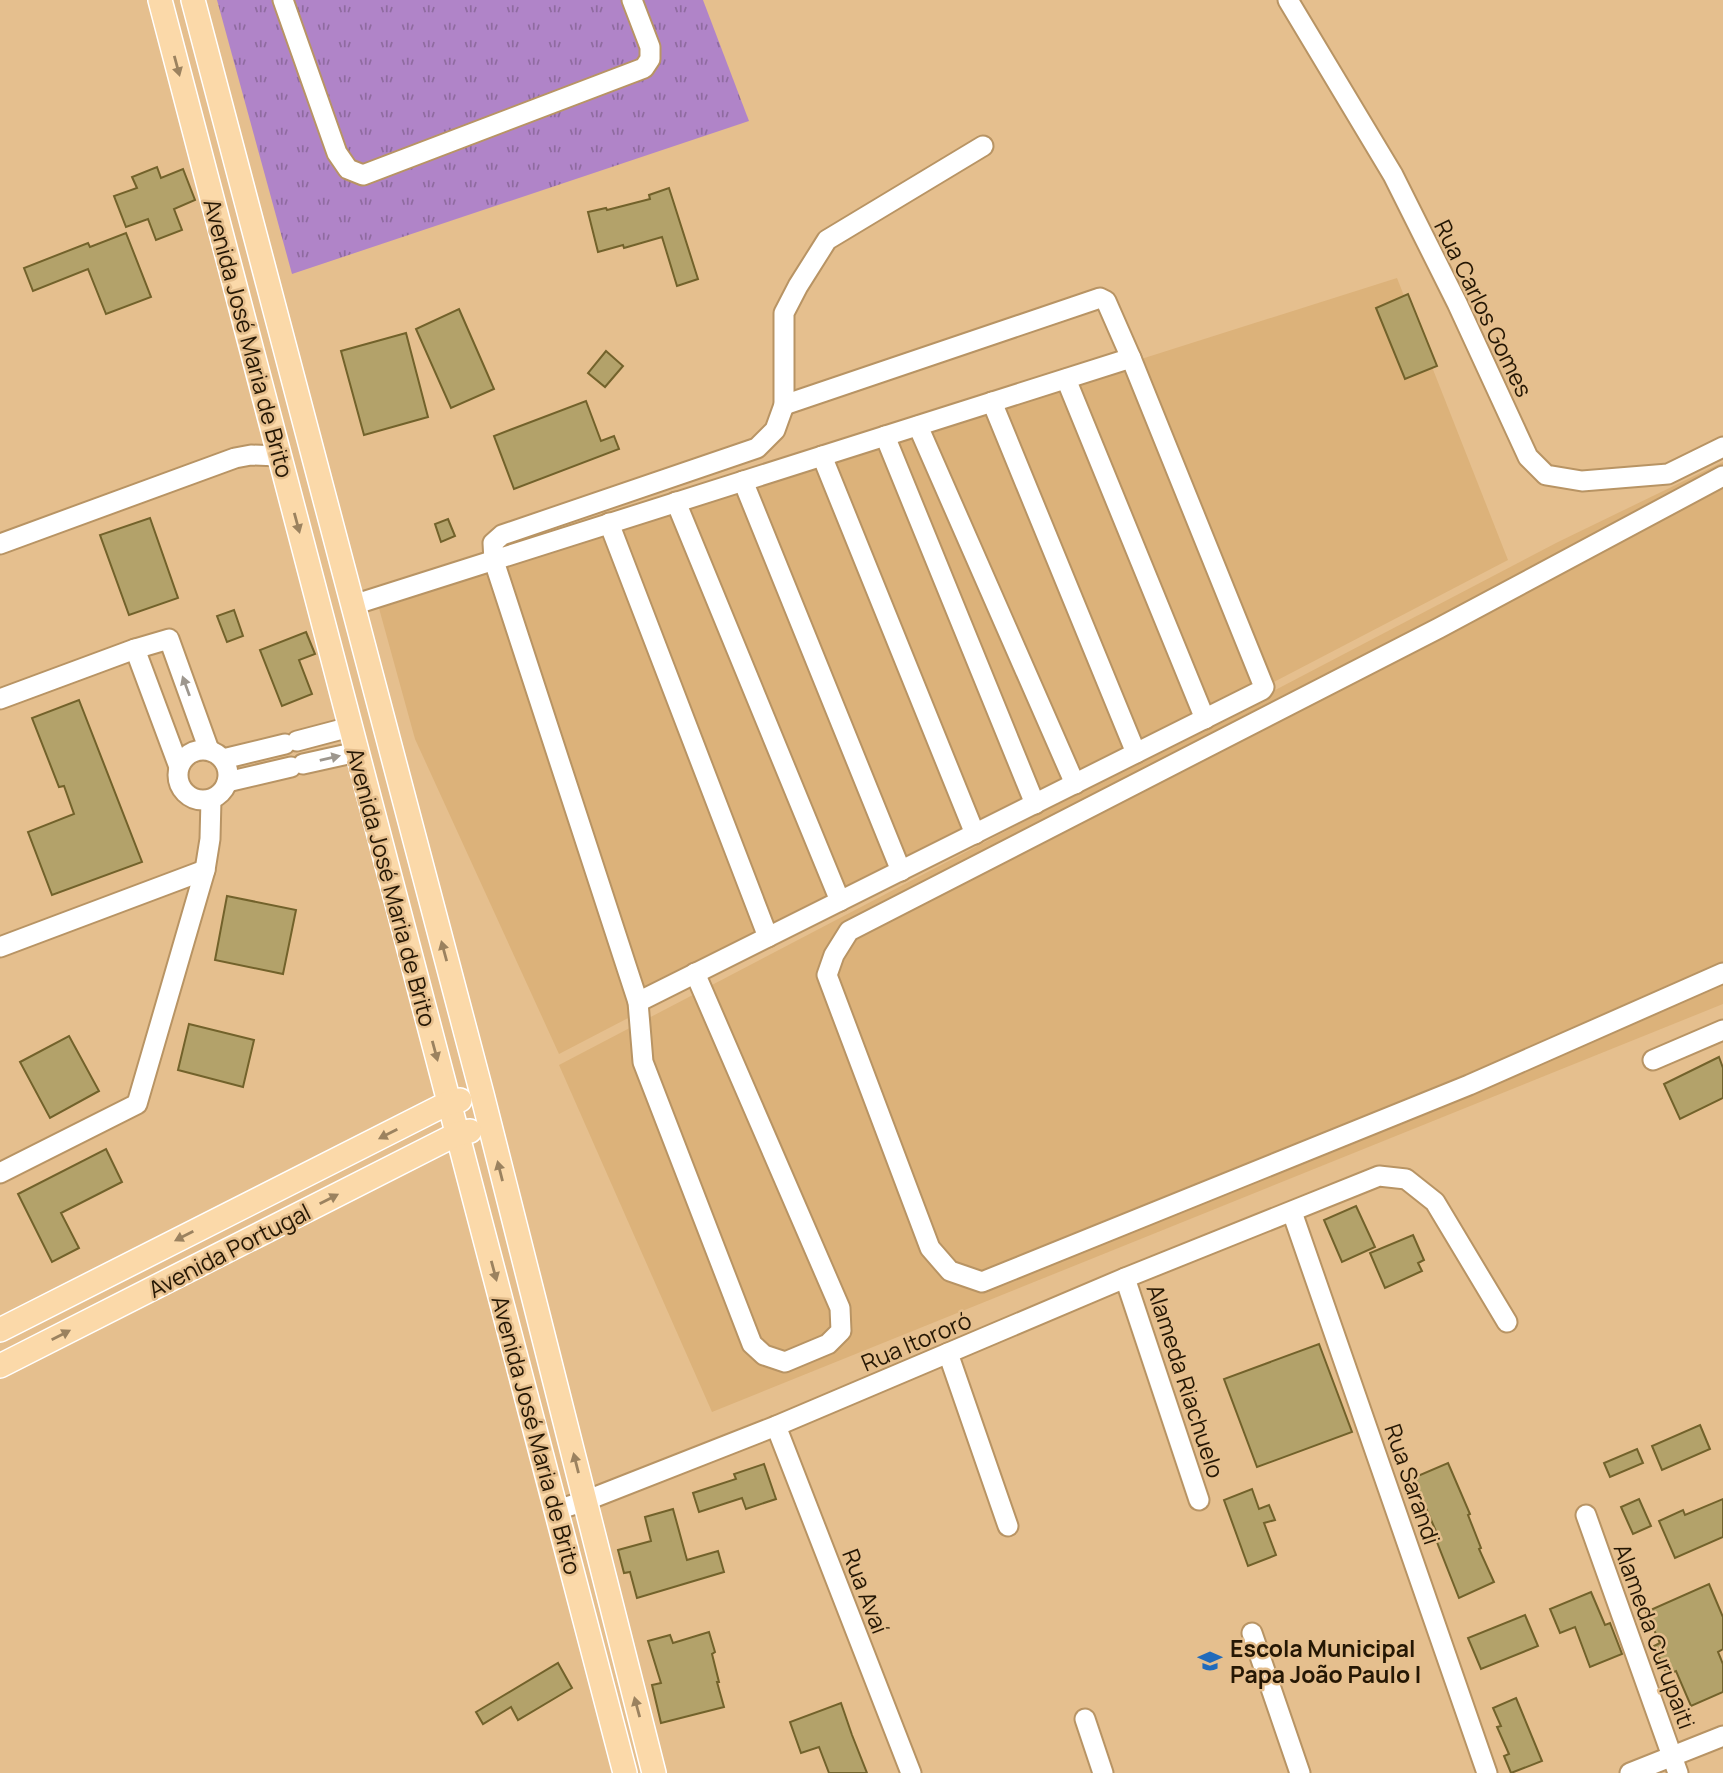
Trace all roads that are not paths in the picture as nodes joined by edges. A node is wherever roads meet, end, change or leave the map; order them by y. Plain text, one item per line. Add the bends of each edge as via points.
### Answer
1 (160, 0) edge
2 (193, 0) edge
3 (283, 0) edge
4 (632, 0) edge
5 (1288, 0) edge
6 (984, 146) dead end
7 (1131, 358) junction
8 (1066, 379) junction
9 (992, 402) junction
10 (784, 405) junction
11 (918, 425) junction
12 (885, 436) junction
13 (1723, 447) edge
14 (279, 456) junction
15 (822, 456) junction
16 (1723, 476) edge
17 (743, 481) junction
18 (676, 502) junction
19 (609, 523) junction
20 (0, 544) edge
21 (494, 561) junction
22 (353, 605) junction
23 (135, 649) junction
24 (0, 699) edge
25 (1205, 719) junction
26 (350, 727) junction
27 (286, 743) junction
28 (357, 752) junction
29 (1136, 753) junction
30 (216, 755) junction
31 (179, 767) junction
32 (292, 767) junction
33 (227, 782) junction
34 (1075, 784) junction
35 (211, 799) junction
36 (1035, 804) junction
37 (975, 834) junction
38 (205, 870) junction
39 (901, 871) junction
40 (840, 901) junction
41 (768, 937) junction
42 (0, 947) edge
43 (1723, 973) edge
44 (695, 974) junction
45 (638, 1002) junction
46 (1723, 1030) edge
47 (1653, 1060) dead end
48 (482, 1094) junction
49 (449, 1103) junction
50 (489, 1127) junction
51 (457, 1134) junction
52 (0, 1173) edge
53 (1292, 1212) junction
54 (1125, 1278) junction
55 (1507, 1322) dead end
56 (0, 1330) edge
57 (948, 1353) junction
58 (0, 1366) edge
59 (776, 1426) junction
60 (1199, 1500) dead end
61 (585, 1501) junction
62 (557, 1510) junction
63 (1586, 1515) dead end
64 (1008, 1526) dead end
65 (1252, 1633) dead end
66 (1085, 1719) dead end
67 (1723, 1736) edge
68 (1675, 1765) edge
69 (625, 1773) edge
70 (654, 1773) edge
71 (911, 1773) edge
72 (1103, 1773) edge
73 (1300, 1773) edge
74 (1487, 1773) edge
75 (1630, 1773) edge

1 -> 14 main road, Avenida José Maria de Brito
2 - 22 main road, Avenida José Maria de Brito
3 - 4 street via 337,153 348,169 363,175 644,68 650,47
5 - 13 street, Rua Carlos Gomes via 1393,175 1528,457 1546,475 1582,481 1668,474
6 - 10 street via 827,240 784,313
7 - 8 street
7 - 10 street via 1106,301 1100,298
7 - 25 street via 1264,688
8 - 9 street
8 - 25 street
9 - 11 street
9 - 29 street
10 - 21 street via 775,430 757,448 502,535 493,543
11 - 12 street
11 - 34 street
12 - 15 street
12 - 36 street
14 - 20 street via 235,458
14 -> 26 main road, Avenida José Maria de Brito
15 - 17 street
15 - 37 street
16 - 43 street via 1439,628 849,931 827,975 930,1248 950,1271 982,1282 1469,1086
17 - 18 street
17 - 39 street
18 - 19 street
18 - 40 street
19 - 21 street
19 - 41 street
21 - 22 street
21 - 45 street
48 -> 22 main road, Avenida José Maria de Brito
23 - 24 street
30 -> 23 street via 169,639
23 - 31 street
25 - 29 street
26 - 27 street
26 - 28 main road, Avenida José Maria de Brito
27 - 30 street
27 - 32 street
32 -> 28 street
28 -> 49 main road, Avenida José Maria de Brito
29 - 34 street
30 - 31 street via 202,749 188,755
30 - 33 street via 227,766
31 - 35 street via 183,789 195,799
32 - 33 street
33 - 35 street
34 - 36 street
35 - 38 street
36 - 37 street
37 - 39 street
38 - 42 street
38 - 52 street via 137,1104
39 - 40 street
40 - 41 street
41 - 44 street
44 - 45 street
44 - 45 street via 840,1308 841,1331 828,1344 785,1362 764,1355 752,1344 643,1062
46 - 47 street
48 - 49 main road, Avenida Portugal
48 - 50 main road, Avenida José Maria de Brito
49 - 51 main road, Avenida José Maria de Brito
49 -> 56 main road, Avenida Portugal
50 - 51 main road, Avenida Portugal
61 -> 50 main road, Avenida José Maria de Brito
58 -> 51 main road, Avenida Portugal
51 -> 62 main road, Avenida José Maria de Brito
53 - 54 street, Rua Itororó
53 - 55 street, Rua Itororó via 1379,1176 1406,1179 1435,1202
53 - 74 street, Rua Sarandi
54 - 57 street, Rua Itororó
54 - 60 street, Alameda Riachuelo
57 - 59 street, Rua Itororó
57 - 64 street
59 - 61 street, Rua Itororó
59 - 71 street, Rua Avaí
61 - 62 street, Rua Itororó
70 -> 61 main road, Avenida José Maria de Brito
62 - 69 main road, Avenida José Maria de Brito
63 - 68 street, Alameda Curupaiti
65 - 73 street
66 - 72 street
67 - 68 street
68 - 75 street

